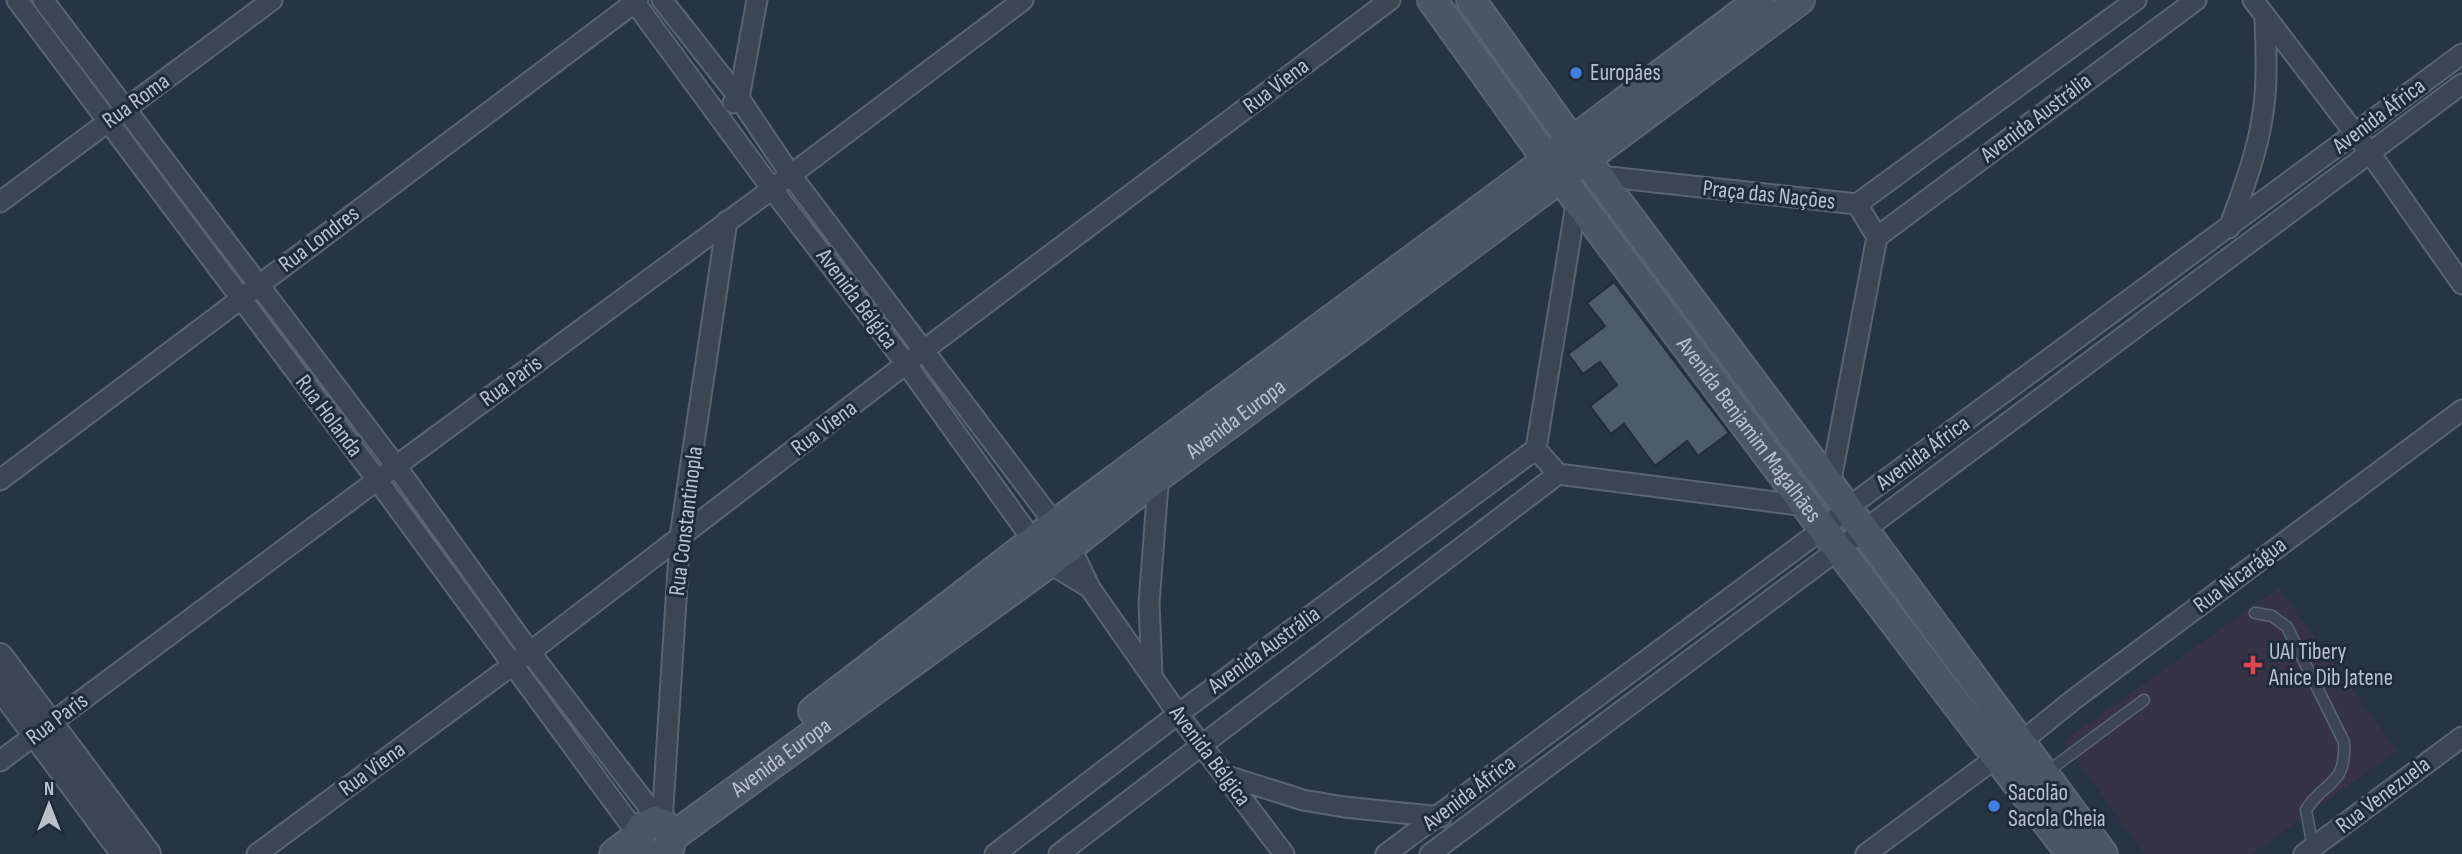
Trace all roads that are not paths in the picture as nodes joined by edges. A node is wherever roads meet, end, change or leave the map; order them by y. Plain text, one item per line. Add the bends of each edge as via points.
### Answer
1 (17, 0) edge
2 (43, 0) edge
3 (272, 0) edge
4 (662, 0) edge
5 (757, 0) edge
6 (1023, 0) edge
7 (1391, 0) edge
8 (1432, 0) edge
9 (1471, 0) edge
10 (1759, 0) edge
11 (1800, 0) edge
12 (2136, 0) edge
13 (2196, 0) edge
14 (2253, 0) edge
15 (635, 1) edge
16 (2265, 16) junction
17 (2462, 54) edge
18 (2462, 84) edge
19 (739, 98) junction
20 (127, 108) junction
21 (719, 115) junction
22 (108, 122) junction
23 (2355, 134) junction
24 (2370, 153) junction
25 (1586, 159) junction
26 (790, 174) junction
27 (1562, 179) junction
28 (772, 189) junction
29 (0, 202) edge
30 (1857, 204) junction
31 (727, 220) junction
32 (2229, 228) junction
33 (1877, 237) junction
34 (259, 284) junction
35 (2462, 284) edge
36 (1680, 285) junction
37 (240, 299) junction
38 (1653, 302) junction
39 (925, 350) junction
40 (907, 365) junction
41 (2462, 410) edge
42 (1166, 444) junction
43 (1536, 449) junction
44 (396, 466) junction
45 (1558, 474) junction
46 (1158, 477) junction
47 (0, 480) edge
48 (378, 481) junction
49 (1830, 485) junction
50 (1806, 506) junction
51 (1855, 520) junction
52 (680, 537) junction
53 (1832, 539) junction
54 (1052, 543) junction
55 (2255, 612) dead end
56 (530, 652) junction
57 (0, 656) edge
58 (513, 665) junction
59 (1152, 676) junction
60 (0, 687) edge
61 (2144, 700) dead end
62 (1578, 712) junction
63 (1178, 714) junction
64 (43, 730) junction
65 (1594, 732) junction
66 (2462, 737) edge
67 (1203, 746) junction
68 (2008, 750) junction
69 (0, 761) edge
70 (2044, 774) junction
71 (1227, 776) junction
72 (1437, 817) junction
73 (1475, 820) junction
74 (660, 838) edge
75 (2308, 850) edge
76 (124, 854) edge
77 (148, 854) edge
78 (257, 854) edge
79 (614, 854) edge
80 (995, 854) edge
81 (1059, 854) edge
82 (1284, 854) edge
83 (1386, 854) edge
84 (1430, 854) edge
85 (1867, 854) edge
86 (2071, 854) edge
87 (2103, 854) edge

1 - 22 street, Rua Holanda
2 - 20 street, Rua Holanda
3 - 20 street, Rua Roma
4 - 19 street, Avenida Bélgica
5 - 19 street
6 - 26 street, Rua Paris
7 - 39 street, Rua Viena
8 - 27 main road, Avenida Benjamim Magalhães
9 - 25 main road, Avenida Benjamim Magalhães
10 - 25 main road, Avenida Europa
11 - 25 main road, Avenida Europa
12 - 30 street, Avenida Austrália
13 - 33 street, Avenida Austrália
14 - 16 street
15 - 21 street, Avenida Bélgica
15 - 34 street, Rua Londres
16 - 23 street
16 - 32 street via 2263,117
17 - 23 street, Avenida África
18 - 24 street, Avenida África
19 - 21 street
19 - 26 street, Avenida Bélgica
20 - 22 street, Rua Roma
20 - 34 street, Rua Holanda
21 - 28 street, Avenida Bélgica
22 - 29 street, Rua Roma
22 - 37 street, Rua Holanda
23 - 24 street
23 - 32 street, Avenida África
24 - 35 street
24 - 51 street, Avenida África
25 - 27 main road, Avenida Europa
25 - 30 street, Praça das Nações
25 - 36 main road, Avenida Benjamim Magalhães
26 - 28 street, Rua Paris
26 - 39 street, Avenida Bélgica
27 - 38 main road, Avenida Benjamim Magalhães
27 - 42 main road, Avenida Europa
27 - 43 street
27 - 46 main road, Avenida Europa
28 - 31 street, Rua Paris
28 - 40 street, Avenida Bélgica
30 - 33 street, Praça das Nações
31 - 44 street, Rua Paris
31 - 52 street, Rua Constantinopla
32 - 51 street, Avenida África
33 - 49 street
34 - 37 street, Rua Londres
34 - 44 street, Rua Holanda
36 - 38 main road
36 - 49 main road, Avenida Benjamim Magalhães
37 - 47 street, Rua Londres
37 - 48 street, Rua Holanda
38 - 50 main road, Avenida Benjamim Magalhães
39 - 40 street, Rua Viena
39 - 54 street, Avenida Bélgica
40 - 52 street, Rua Viena
40 - 54 street, Avenida Bélgica
41 - 68 street, Rua Nicarágua
42 - 46 street
42 - 54 main road, Avenida Europa
43 - 45 street
43 - 63 street, Avenida Austrália
44 - 48 street, Rua Paris
44 - 56 street, Rua Holanda
45 - 50 street
45 - 67 street, Avenida Austrália
46 - 54 main road, Avenida Europa
46 - 59 street via 1149,604
48 - 58 street, Rua Holanda
48 - 64 street, Rua Paris
49 - 51 main road, Avenida Benjamim Magalhães
50 - 53 main road, Avenida Benjamim Magalhães
51 - 53 street, Avenida África
51 - 53 street, Avenida África
51 - 68 main road, Avenida Benjamim Magalhães
52 - 56 street, Rua Viena
52 - 74 street, Rua Constantinopla
53 - 62 street, Avenida África
53 - 65 street, Avenida África
53 - 68 main road, Avenida Benjamim Magalhães
54 - 59 street, Avenida Bélgica
54 - 74 main road, Avenida Europa
55 - 75 lane via 2272,616 2287,627 2344,742 2345,763 2337,779 2306,810
56 - 58 street, Rua Viena
56 - 74 street, Rua Holanda
57 - 64 street
58 - 74 street, Rua Holanda
58 - 78 street, Rua Viena
59 - 63 street, Avenida Bélgica
60 - 64 street
61 - 70 lane
62 - 65 street
62 - 72 street, Avenida África
63 - 67 street, Avenida Bélgica
63 - 80 street, Avenida Austrália
64 - 69 street, Rua Paris
64 - 76 street
64 - 77 street
65 - 73 street, Avenida África
66 - 75 street, Rua Venezuela
67 - 71 street, Avenida Bélgica
67 - 81 street, Avenida Austrália
68 - 70 main road, Avenida Benjamim Magalhães
68 - 85 street, Rua Nicarágua
68 - 86 main road, Avenida Benjamim Magalhães
70 - 87 main road, Avenida Benjamim Magalhães
71 - 72 street via 1303,800
71 - 82 street, Avenida Bélgica
72 - 73 street
72 - 83 street, Avenida África
73 - 84 street, Avenida África
74 - 79 main road, Avenida Europa

